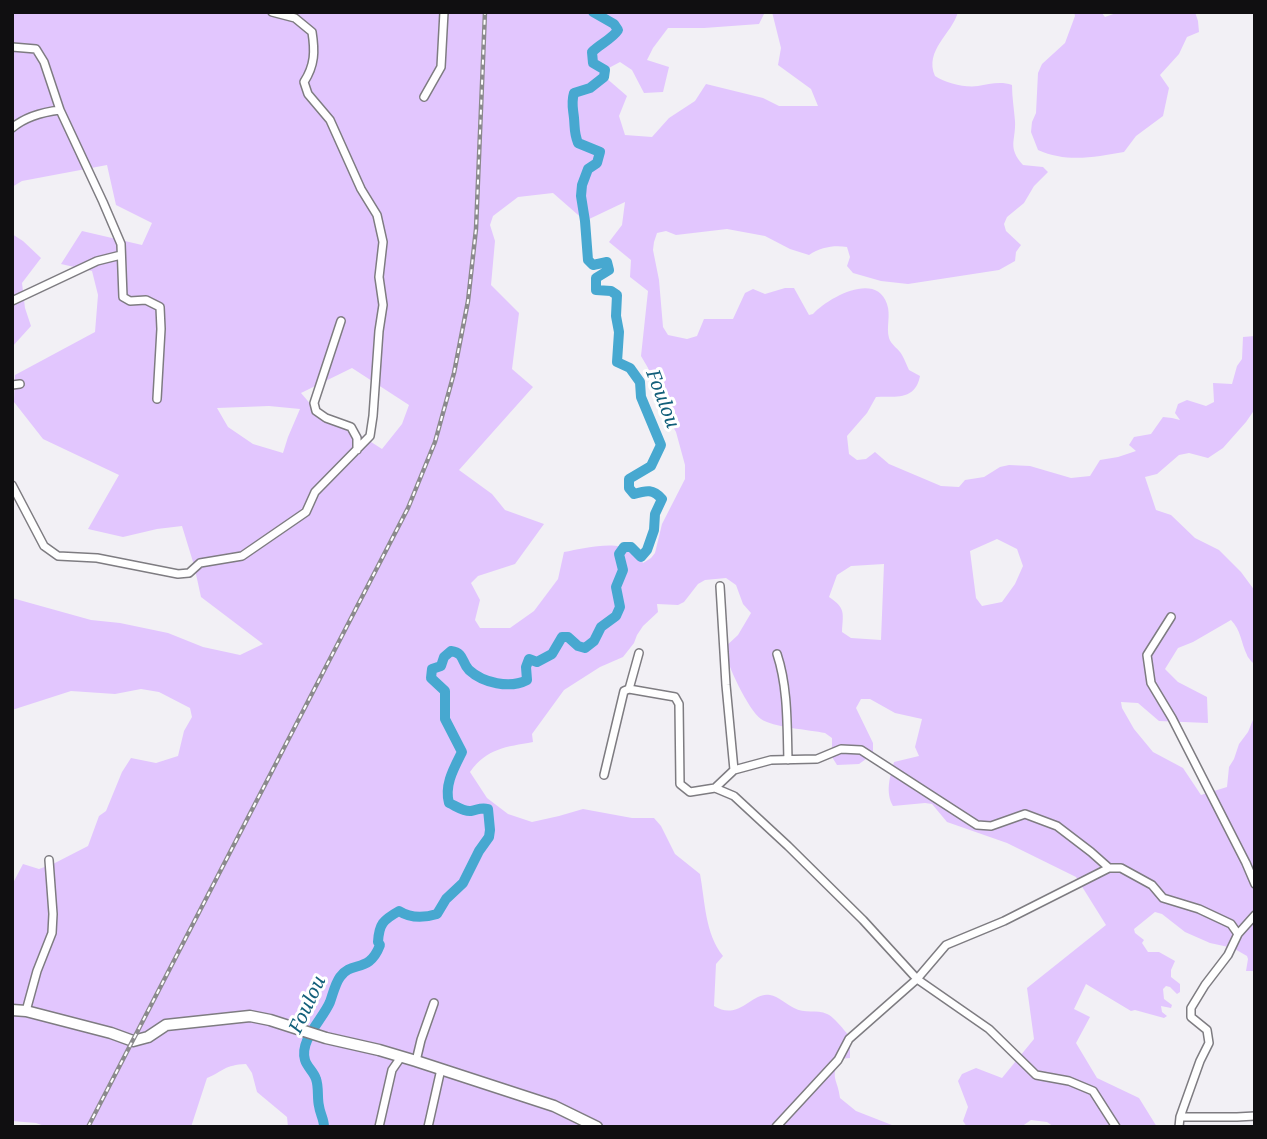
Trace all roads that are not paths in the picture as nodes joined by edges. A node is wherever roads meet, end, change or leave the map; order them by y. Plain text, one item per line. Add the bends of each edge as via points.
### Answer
1 (272, 12) edge
2 (444, 12) edge
3 (12, 47) edge
4 (424, 97) dead end
5 (60, 110) junction
6 (12, 128) edge
7 (121, 256) junction
8 (12, 301) edge
9 (341, 321) dead end
10 (157, 400) dead end
11 (357, 450) junction
12 (12, 485) edge
13 (720, 586) dead end
14 (1171, 617) dead end
15 (639, 653) dead end
16 (777, 654) dead end
17 (629, 689) junction
18 (788, 760) junction
19 (734, 770) junction
20 (604, 775) dead end
21 (715, 788) junction
22 (49, 860) dead end
23 (1109, 868) junction
24 (1255, 884) edge
25 (1255, 915) edge
26 (1238, 934) junction
27 (917, 979) junction
28 (434, 1003) dead end
29 (12, 1010) edge
30 (26, 1011) junction
31 (401, 1057) junction
32 (416, 1061) junction
33 (441, 1069) junction
34 (1255, 1116) edge
35 (1180, 1117) junction
36 (379, 1127) edge
37 (428, 1127) edge
38 (597, 1127) edge
39 (776, 1127) edge
40 (1116, 1127) edge
41 (1179, 1127) edge

1 - 11 street via 295,18 312,32 315,50 304,82 308,94 330,120 377,215 383,243 379,277 383,305 373,416 370,436
2 - 4 street via 441,67
3 - 5 street via 36,49
5 - 6 street via 20,121
5 - 7 street via 121,244
7 - 8 street via 97,261
7 - 10 street via 123,297 160,307
9 - 11 street via 314,403 326,418 351,427
11 - 12 street via 315,492 306,512 242,556 200,562 189,573 58,556 44,546
13 - 19 street
14 - 24 street via 1147,655 1151,683
15 - 17 street
16 - 18 street via 787,714
17 - 20 street via 624,691
17 - 21 street via 676,697 680,784 690,792
18 - 19 street
18 - 23 street via 817,759 841,749 861,750 977,825 991,826 1025,814 1057,826
19 - 21 street
21 - 27 street via 734,796 788,846
22 - 30 street via 52,933
23 - 26 street via 1121,868 1152,885 1163,898 1199,909 1231,925
23 - 27 street via 946,945
25 - 26 street
26 - 35 street via 1191,1008 1191,1017 1207,1030 1209,1043
27 - 39 street via 849,1039 838,1060
27 - 40 street via 989,1029 1036,1075 1093,1091
28 - 32 street
29 - 30 street
30 - 31 street via 132,1041 166,1025 250,1016
31 - 32 street
31 - 36 street via 392,1070
32 - 33 street
33 - 37 street
33 - 38 street via 554,1106
34 - 35 street
35 - 41 street

